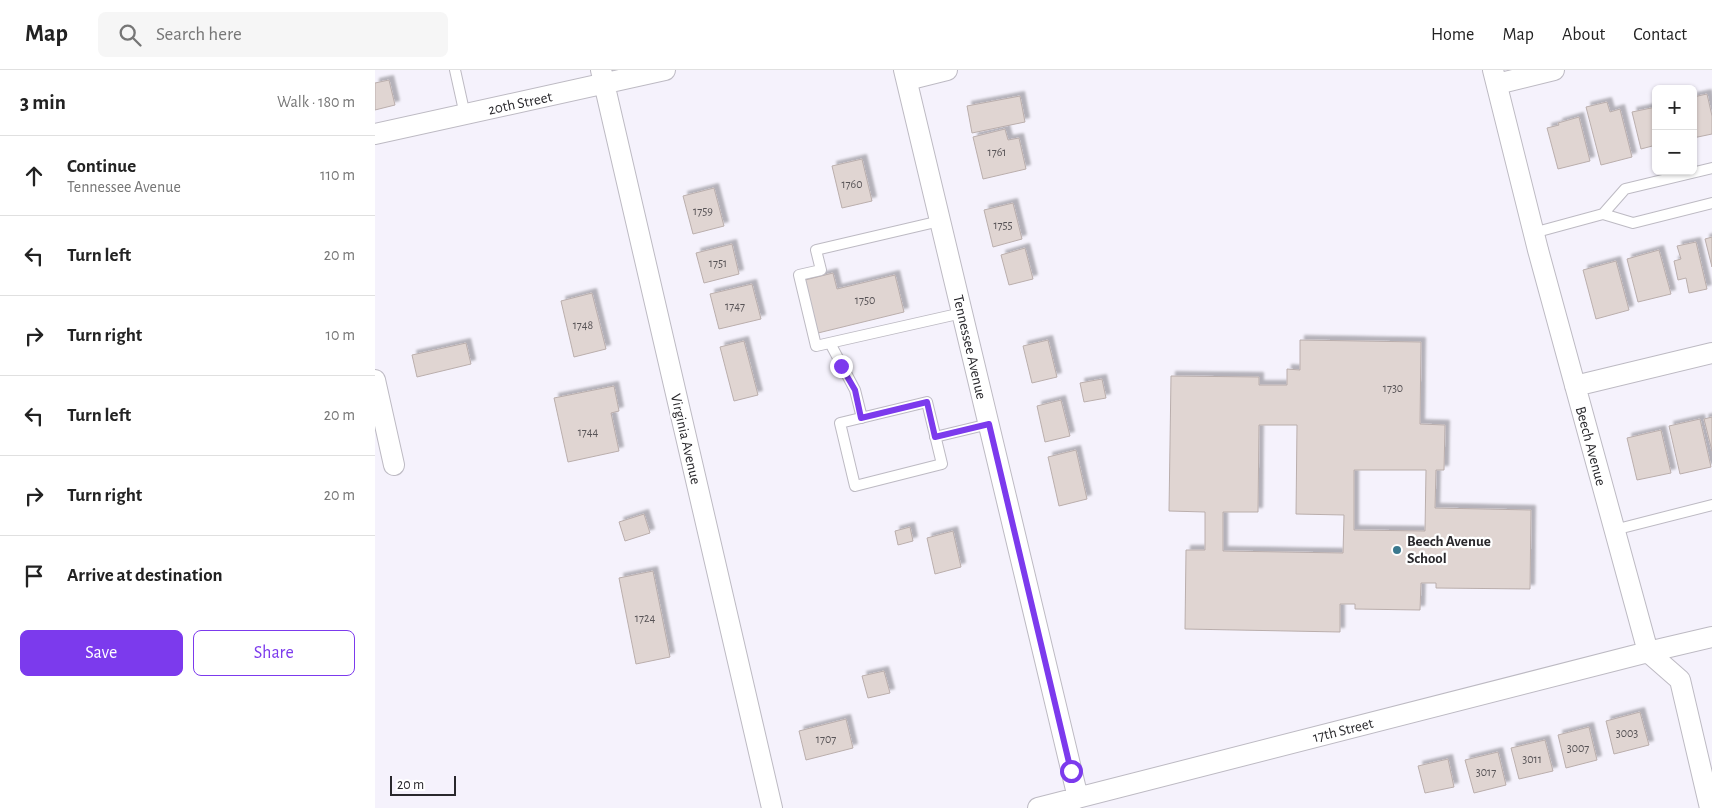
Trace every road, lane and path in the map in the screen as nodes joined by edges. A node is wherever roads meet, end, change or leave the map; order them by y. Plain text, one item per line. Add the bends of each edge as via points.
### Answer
1 (455, 70) edge
2 (665, 70) edge
3 (947, 70) edge
4 (1554, 70) edge
5 (905, 75) edge
6 (603, 77) edge
7 (1495, 77) edge
8 (465, 115) junction
9 (375, 134) edge
10 (1712, 168) edge
11 (1712, 203) edge
12 (1603, 214) junction
13 (940, 221) junction
14 (1533, 233) junction
15 (962, 313) junction
16 (830, 343) junction
17 (1712, 353) edge
18 (375, 380) edge
19 (1575, 386) junction
20 (861, 418) junction
21 (989, 424) junction
22 (935, 437) junction
23 (395, 465) dead end
24 (1712, 505) edge
25 (1614, 530) junction
26 (1712, 638) edge
27 (1648, 652) junction
28 (1078, 798) junction
29 (772, 808) edge
30 (1038, 808) edge
31 (1710, 808) edge

1 - 8 lane
2 - 6 street, 20th Street
3 - 5 street
4 - 7 street
5 - 13 street, Tennessee Avenue
6 - 8 street, 20th Street
6 - 29 street, Virginia Avenue
7 - 14 street, Beech Avenue
8 - 9 street, 20th Street
10 - 12 lane via 1625,190
11 - 12 lane via 1633,223
12 - 14 lane
13 - 15 street, Tennessee Avenue
13 - 16 lane via 816,250 821,270 799,275 815,346
14 - 19 street, Beech Avenue
15 - 16 lane
15 - 21 street, Tennessee Avenue
16 - 20 lane via 855,390
17 - 19 street
18 - 23 street
19 - 25 street, Beech Avenue
20 - 22 lane via 927,402
20 - 22 lane via 840,423 855,486 942,464
21 - 22 lane
21 - 28 street, Tennessee Avenue
24 - 25 lane
25 - 27 street, Beech Avenue
26 - 27 street, 17th Street
27 - 28 street, 17th Street
27 - 31 street via 1680,680
28 - 30 street, 17th Street

